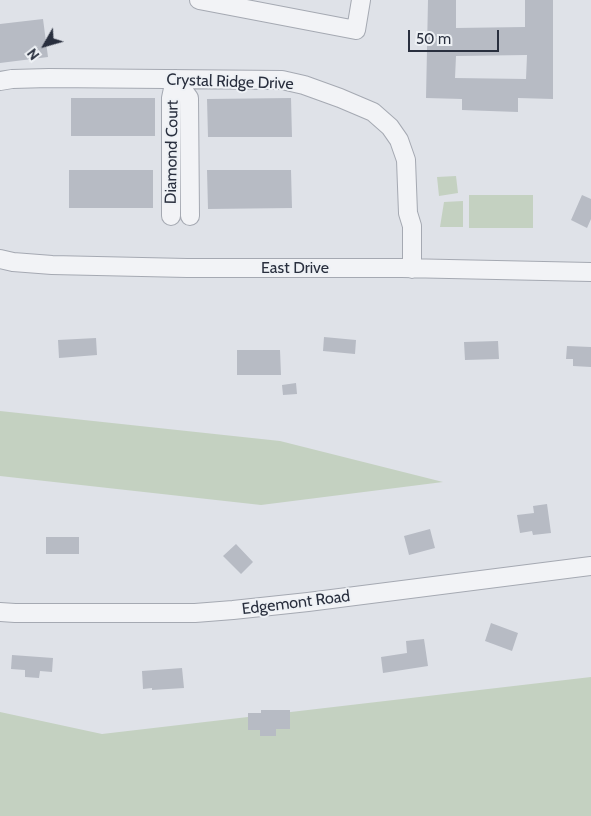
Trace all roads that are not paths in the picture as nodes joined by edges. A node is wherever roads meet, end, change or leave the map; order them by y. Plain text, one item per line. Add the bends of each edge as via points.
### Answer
1 (199, 0) edge
2 (361, 0) edge
3 (175, 79) junction
4 (0, 81) edge
5 (171, 216) dead end
6 (190, 216) dead end
7 (0, 259) edge
8 (407, 268) junction
9 (591, 272) edge
10 (591, 566) edge
11 (0, 612) edge

1 - 2 street via 356,30
3 - 4 street, Crystal Ridge Drive
3 - 5 street, Diamond Court
3 - 6 street, Diamond Court via 189,98
3 - 8 street, Crystal Ridge Drive via 282,80 304,85 373,112 399,140 406,160 408,213 403,225
7 - 8 street, East Drive via 52,265 186,268
8 - 9 street, East Drive
10 - 11 street, Edgemont Road via 233,610 185,613

